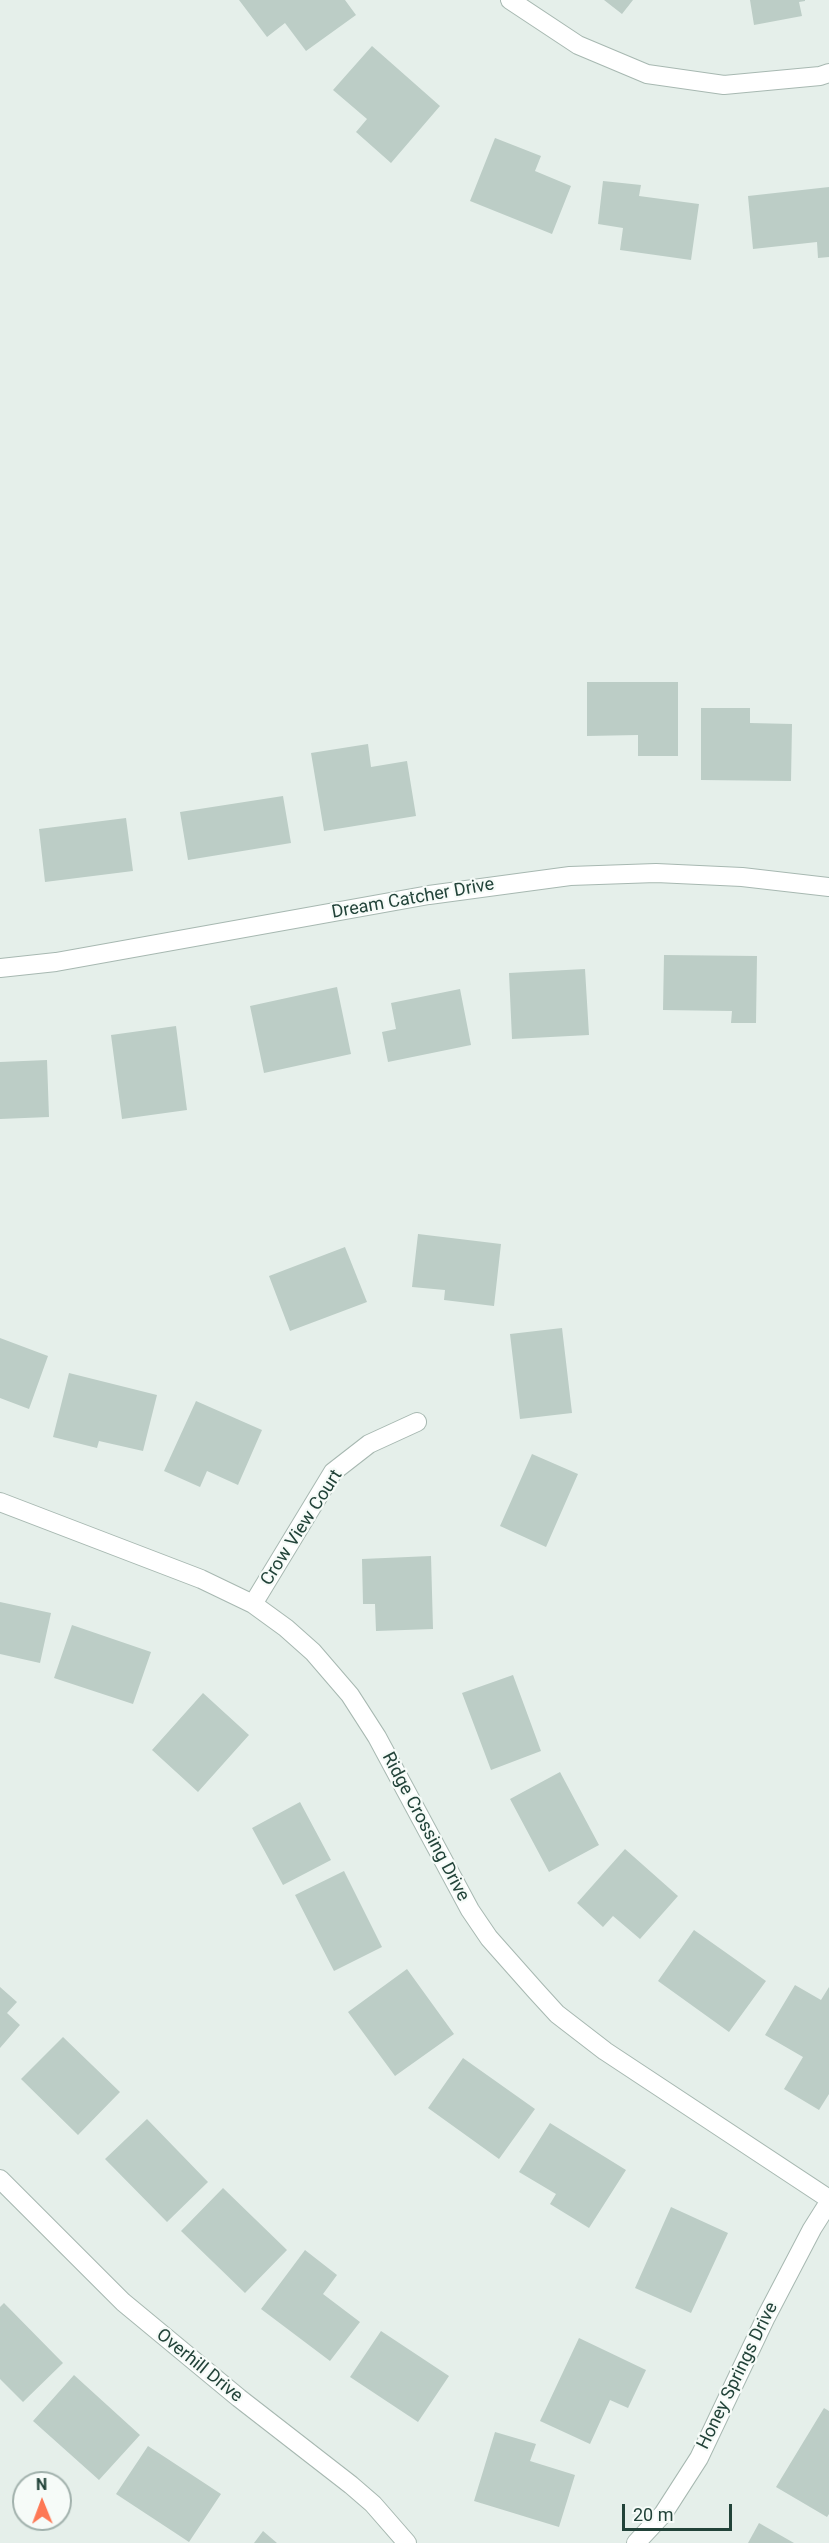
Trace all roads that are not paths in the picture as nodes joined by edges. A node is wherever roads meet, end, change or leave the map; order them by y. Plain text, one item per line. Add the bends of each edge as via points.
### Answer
1 (510, 0) edge
2 (829, 74) edge
3 (829, 887) edge
4 (0, 968) edge
5 (417, 1422) dead end
6 (0, 1502) edge
7 (253, 1605) junction
8 (0, 2179) edge
9 (829, 2200) edge
10 (407, 2543) edge
11 (636, 2543) edge

1 - 2 street via 578,45 647,74 724,85
3 - 4 street, Dream Catcher Drive via 742,876 570,876 429,895 56,962
5 - 7 street, Crow View Court via 369,1444 333,1472
6 - 7 street, Ridge Crossing Drive via 201,1579
7 - 9 street, Ridge Crossing Drive via 313,1653 350,1695 377,1737 470,1910 489,1938 557,2014 605,2051
8 - 10 street, Overhill Drive via 138,2315 351,2484
9 - 11 street, Honey Springs Drive via 766,2317 699,2458 663,2514

